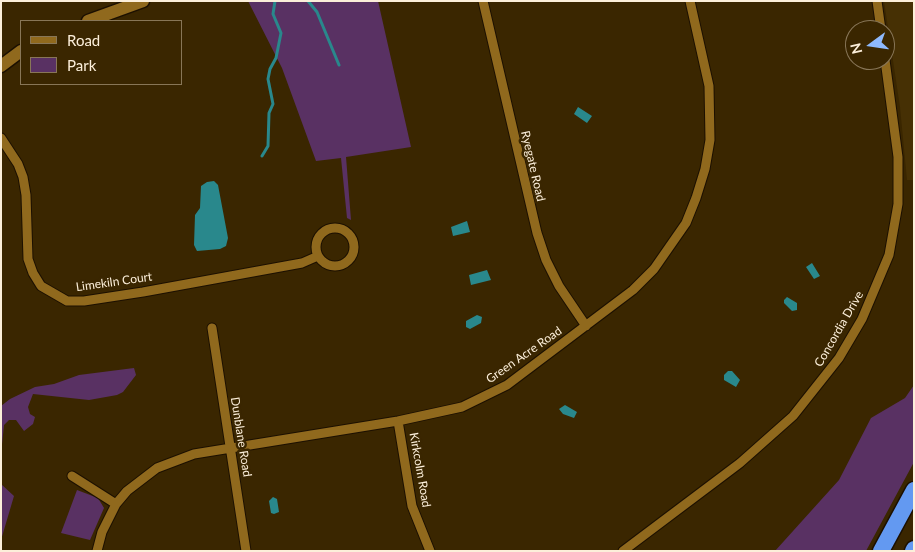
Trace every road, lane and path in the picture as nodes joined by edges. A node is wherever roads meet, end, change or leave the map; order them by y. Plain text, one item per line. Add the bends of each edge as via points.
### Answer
1 (143, 1) edge
2 (483, 1) edge
3 (690, 1) edge
4 (876, 1) edge
5 (91, 20) edge
6 (879, 20) edge
7 (20, 52) edge
8 (1, 66) edge
9 (886, 70) edge
10 (1, 138) edge
11 (318, 256) junction
12 (586, 326) junction
13 (212, 328) dead end
14 (398, 421) junction
15 (230, 448) junction
16 (72, 476) dead end
17 (914, 490) edge
18 (116, 504) junction
19 (96, 551) edge
20 (246, 551) edge
21 (430, 551) edge
22 (623, 551) edge
23 (881, 551) edge

1 - 5 street
2 - 12 street, Ryegate Road via 536,233 559,286
3 - 12 street, Green Acre Road via 706,69 711,112 705,169 696,198 686,223 654,269 633,290
4 - 6 street
7 - 8 street
9 - 22 street, Concordia Drive via 898,157 898,204 888,255 862,319 825,379 793,416 740,463
10 - 11 street, Limekiln Court via 23,177 28,259 33,273 41,286 67,301 143,292 302,264
11 - 11 street via 328,265 341,266 352,258 353,238 344,229 326,230 317,238
12 - 14 street, Green Acre Road via 486,397 462,407
13 - 15 street, Dunblane Road
14 - 15 street, Green Acre Road
14 - 21 street, Kirkcolm Road via 412,506
15 - 18 street, Green Acre Road via 194,454 157,468 127,491
15 - 20 street, Dunblane Road
16 - 18 street
17 - 23 highway
18 - 19 street, Green Acre Road

